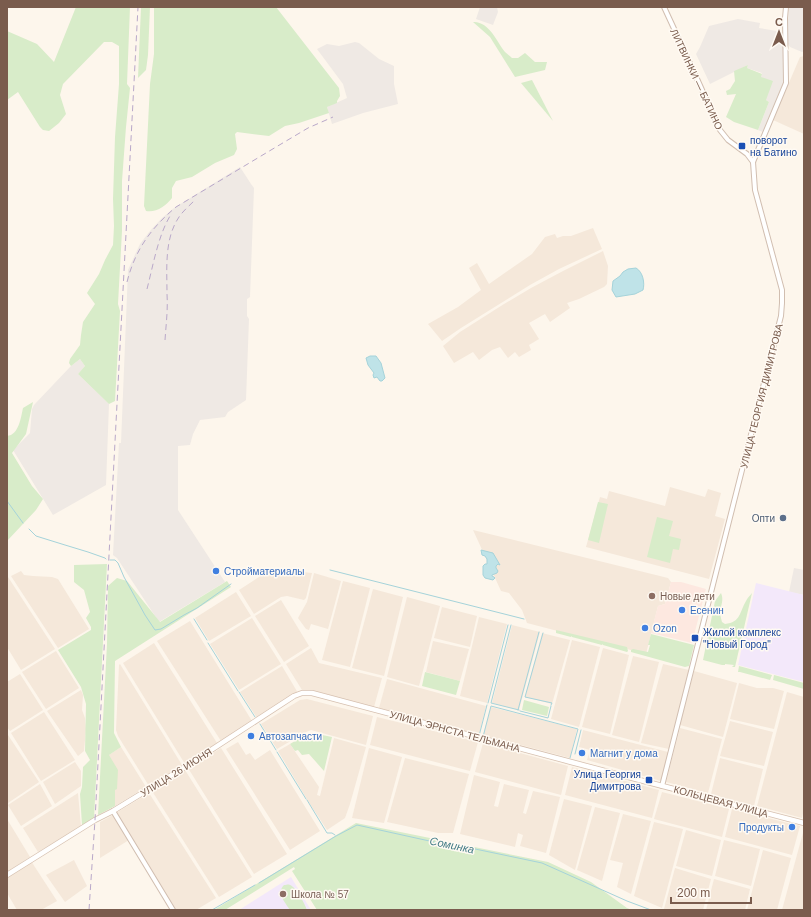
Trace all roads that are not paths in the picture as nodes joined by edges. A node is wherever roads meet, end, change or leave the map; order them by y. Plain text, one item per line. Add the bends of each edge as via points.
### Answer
1 (664, 7) edge
2 (786, 7) edge
3 (754, 162) junction
4 (255, 722) joint
5 (662, 786) junction
6 (113, 811) junction
7 (804, 823) edge
8 (7, 875) edge
9 (173, 910) edge

1 - 3 street, ЛИТВИНКИ — БАТИНО via 720,130
2 - 3 street, УЛИЦА ГЕОРГИЯ ДИМИТРОВА via 786,83
3 - 5 street, УЛИЦА ГЕОРГИЯ ДИМИТРОВА via 755,190 781,287 782,310
4 - 5 main road, УЛИЦА ЭРНСТА ТЕЛЬМАНА via 295,695 309,693
4 - 6 main road, УЛИЦА 26 ИЮНЯ
5 - 7 main road, КОЛЬЦЕВАЯ УЛИЦА
6 - 8 main road, УЛИЦА 26 ИЮНЯ
6 - 9 street

